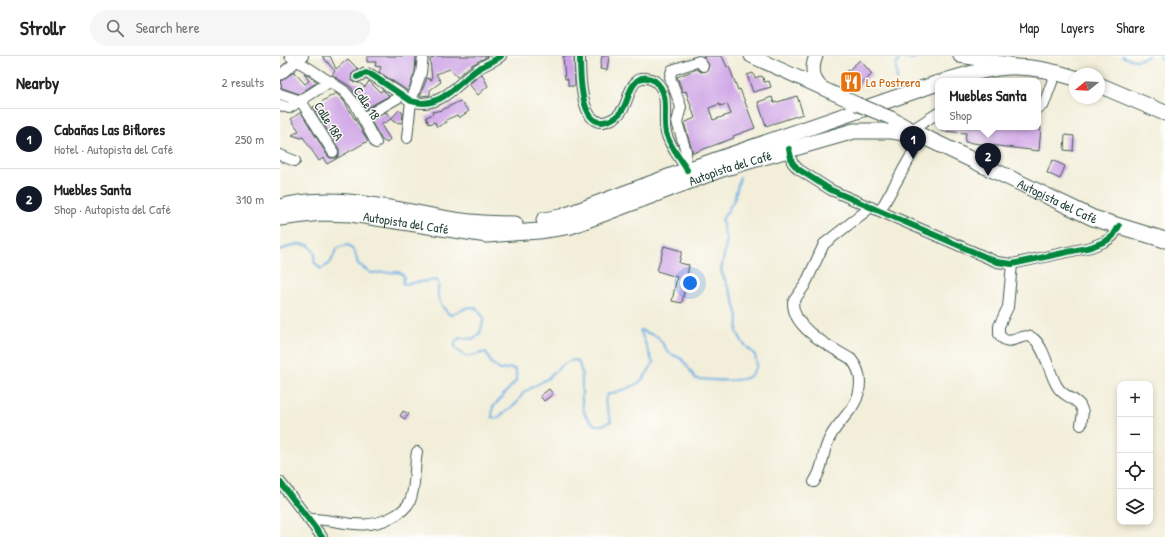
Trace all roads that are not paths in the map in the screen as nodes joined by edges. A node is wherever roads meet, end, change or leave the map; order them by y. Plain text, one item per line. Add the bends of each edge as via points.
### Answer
1 (423, 56) edge
2 (501, 56) edge
3 (580, 56) edge
4 (816, 56) edge
5 (960, 56) edge
6 (760, 57) edge
7 (296, 58) edge
8 (703, 66) dead end
9 (1028, 66) junction
10 (1056, 71) junction
11 (280, 75) edge
12 (1069, 76) edge
13 (357, 78) dead end
14 (956, 78) edge
15 (331, 82) junction
16 (935, 84) edge
17 (822, 88) junction
18 (1105, 88) edge
19 (280, 94) edge
20 (401, 96) junction
21 (301, 101) junction
22 (412, 101) junction
23 (280, 105) edge
24 (1041, 106) edge
25 (1165, 113) edge
26 (935, 115) edge
27 (362, 118) junction
28 (918, 133) junction
29 (407, 138) dead end
30 (376, 143) dead end
31 (789, 150) junction
32 (333, 152) dead end
33 (280, 155) edge
34 (295, 161) dead end
35 (686, 168) junction
36 (280, 207) edge
37 (876, 209) junction
38 (280, 218) edge
39 (1119, 226) junction
40 (1165, 240) edge
41 (1012, 264) junction
42 (1081, 425) dead end
43 (417, 452) dead end
44 (280, 482) edge
45 (814, 482) dead end
46 (308, 519) junction
47 (322, 537) edge

1 - 22 street via 421,73
2 - 22 street via 475,71 445,97 431,103 418,104
3 - 35 street via 584,101 588,113 597,122 612,120 619,115 639,78 646,77 662,89 665,100 666,134 674,152
4 - 17 main road via 813,76
5 - 9 main road
6 - 17 main road
7 - 11 street
7 - 15 street, Calle 18
8 - 35 street via 699,61 672,70 670,73 681,107 677,122 686,150
9 - 10 highway
9 - 14 highway via 991,68
10 - 12 highway
10 - 24 street
13 - 20 street via 366,73 372,75
15 - 21 street
15 - 27 street, Calle 18 via 344,91
16 - 35 highway, Autopista del Café
17 - 28 main road, bridge via 891,118
18 - 25 highway
19 - 21 street, Calle 18A
20 - 22 street
20 - 27 street
21 - 23 street via 289,108
21 - 32 street, Calle 18A
22 - 29 street
26 - 28 street
27 - 30 street, Calle 18
28 - 31 highway, Autopista del Café via 854,131
28 - 37 street
28 - 39 highway, Autopista del Café via 1093,218
31 - 37 street via 794,165 806,176 843,196
31 - 38 highway, Autopista del Café via 722,169 571,226 539,231 487,235 351,214 320,213
33 - 34 street
35 - 36 highway, Autopista del Café via 561,217 524,224 455,220 358,202 307,202
37 - 41 street via 988,259
37 - 45 street via 824,244 805,285 793,302 794,315 802,327 851,359 859,375 859,395 856,403 832,432 826,444 821,471
39 - 40 highway, Autopista del Café
39 - 41 street via 1106,241 1091,247
41 - 42 street via 1008,307 999,326 999,334 1009,342 1029,336 1034,338 1057,386 1080,405 1083,412
43 - 46 street via 411,499 406,508 394,516 380,524 364,525 350,525 318,518
44 - 46 street
46 - 47 street

